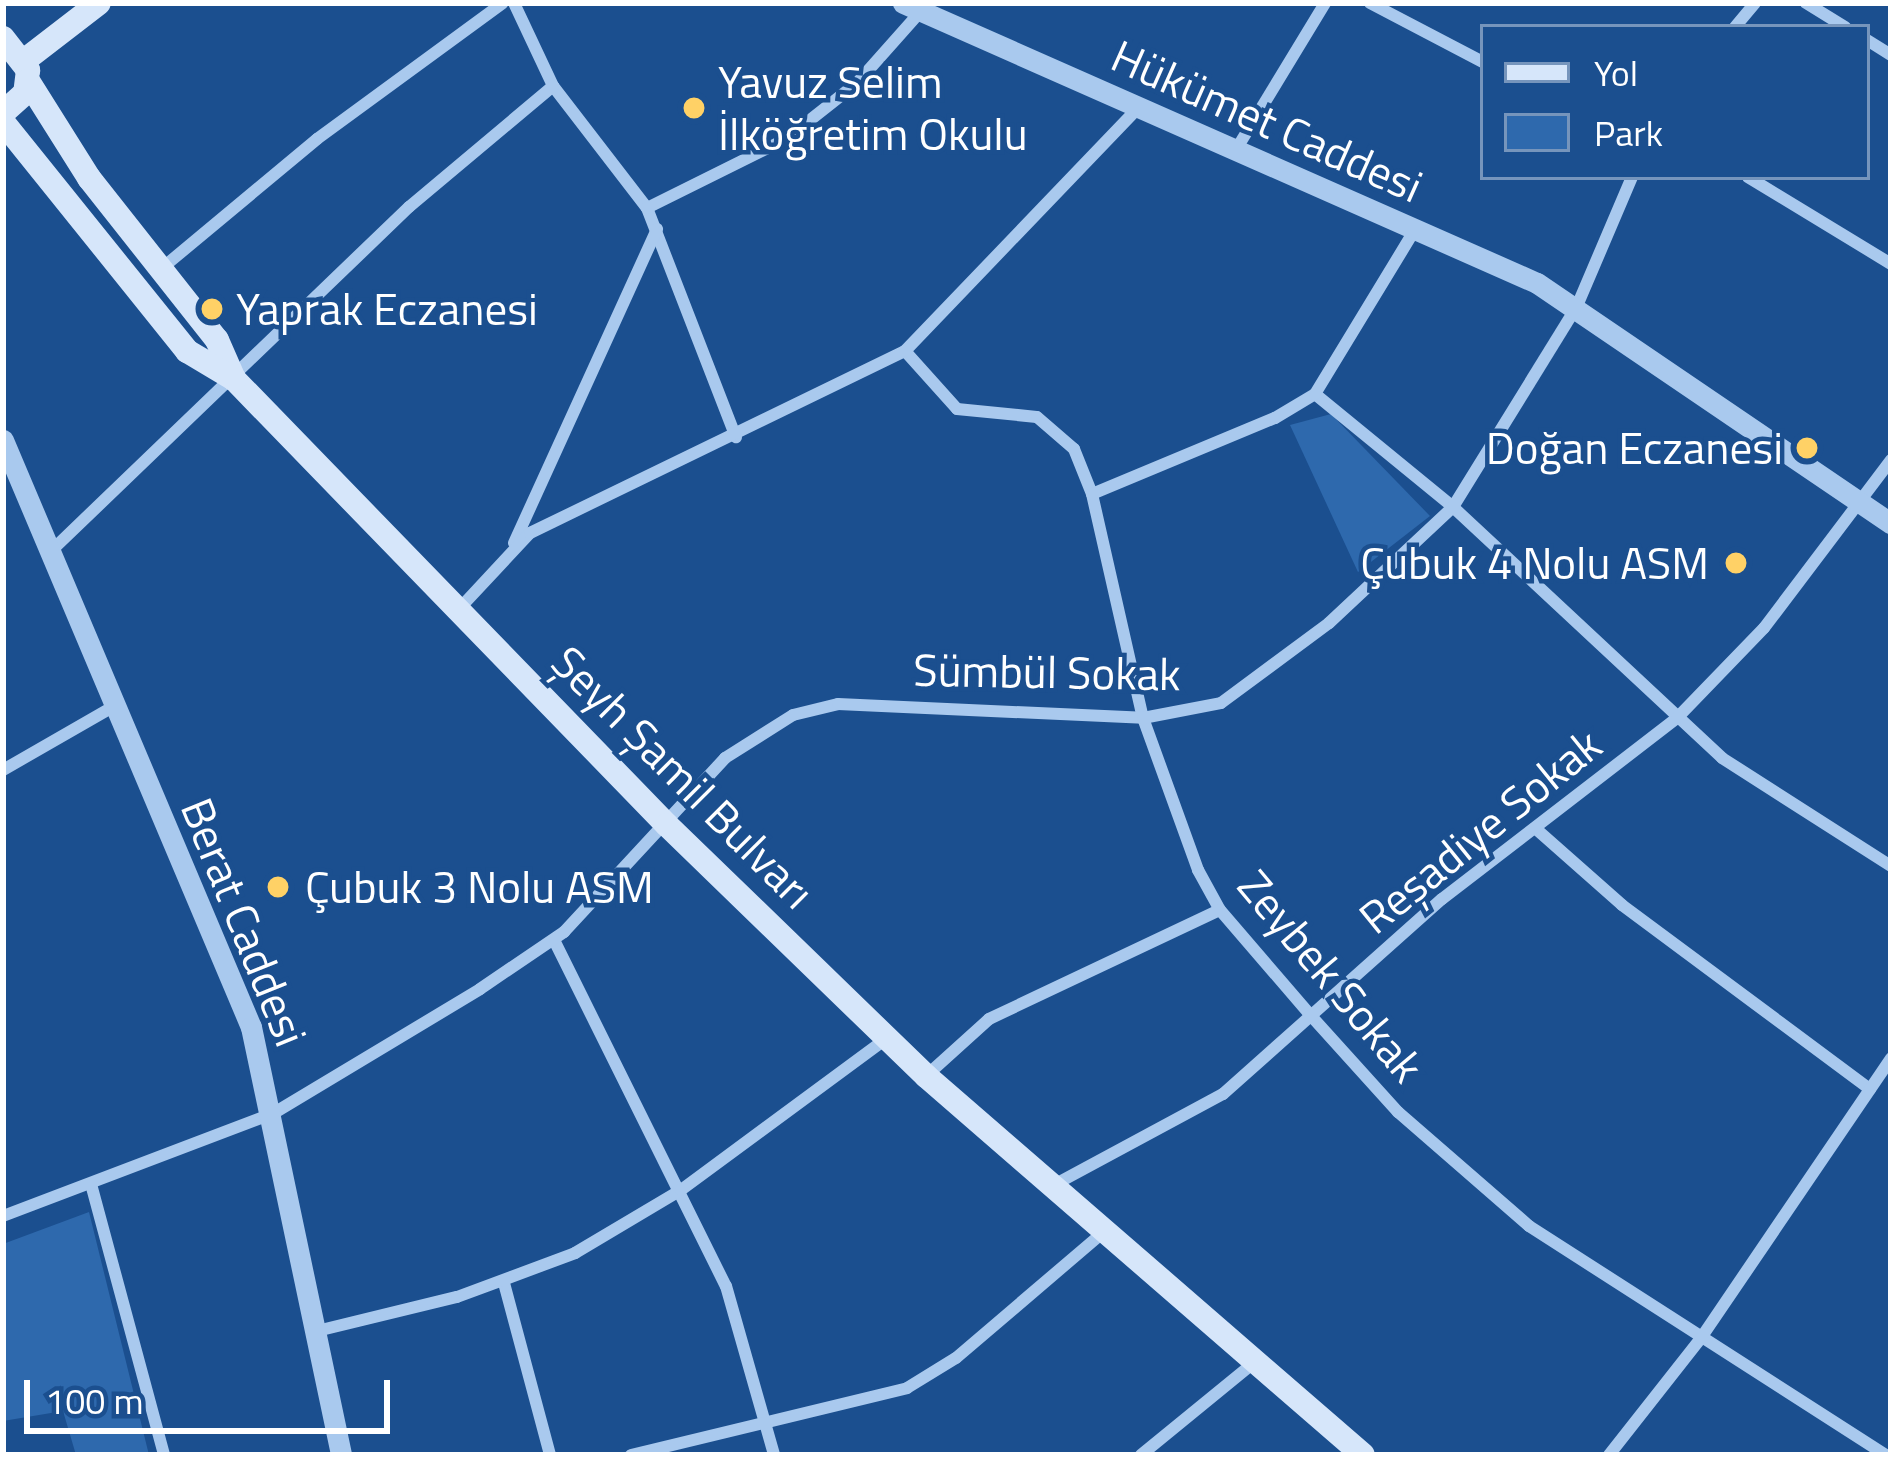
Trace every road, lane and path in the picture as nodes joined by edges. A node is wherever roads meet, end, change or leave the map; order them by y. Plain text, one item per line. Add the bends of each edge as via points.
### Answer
1 (99, 3) edge
2 (502, 3) edge
3 (514, 3) edge
4 (1325, 3) edge
5 (1370, 3) edge
6 (1806, 3) edge
7 (911, 7) edge
8 (1840, 24) edge
9 (4, 37) edge
10 (1480, 60) edge
11 (27, 70) junction
12 (553, 86) junction
13 (1138, 108) junction
14 (3, 117) edge
15 (1238, 148) junction
16 (1632, 180) edge
17 (1753, 180) edge
18 (647, 208) junction
19 (657, 227) junction
20 (1416, 228) junction
21 (1891, 264) edge
22 (161, 269) junction
23 (1577, 306) junction
24 (905, 351) junction
25 (233, 379) junction
26 (1315, 394) junction
27 (736, 436) junction
28 (3, 440) edge
29 (1891, 460) edge
30 (1092, 494) junction
31 (1859, 503) junction
32 (1453, 508) junction
33 (1891, 524) edge
34 (512, 547) junction
35 (47, 554) junction
36 (460, 608) junction
37 (111, 708) junction
38 (1143, 718) junction
39 (1677, 718) junction
40 (3, 770) edge
41 (667, 825) junction
42 (1535, 828) junction
43 (1891, 866) edge
44 (1220, 910) junction
45 (554, 940) junction
46 (1313, 1018) junction
47 (886, 1039) junction
48 (1891, 1058) edge
49 (926, 1076) junction
50 (1870, 1089) junction
51 (274, 1113) junction
52 (91, 1184) junction
53 (1051, 1186) junction
54 (681, 1190) junction
55 (3, 1216) edge
56 (1102, 1234) junction
57 (504, 1283) junction
58 (317, 1331) junction
59 (1701, 1338) junction
60 (1252, 1364) junction
61 (760, 1428) junction
62 (164, 1455) edge
63 (341, 1455) edge
64 (550, 1455) edge
65 (631, 1455) edge
66 (774, 1455) edge
67 (1141, 1455) edge
68 (1363, 1455) edge
69 (1609, 1455) edge
70 (1886, 1455) edge

1 - 11 main road
2 - 22 street via 298,153
3 - 12 street
4 - 15 street
5 - 10 street
6 - 8 street
7 - 13 street, Hükümet Caddesi
7 - 18 street via 857,82 786,139
9 - 11 main road, Şeyh Şamil Bulvarı
11 - 14 main road
11 - 22 main road, Şeyh Şamil Bulvarı
12 - 18 street
12 - 25 street via 409,208
13 - 15 street, Hükümet Caddesi
13 - 24 street
14 - 25 main road via 187,351
15 - 20 street, Hükümet Caddesi
16 - 23 street, Sümbül Sokak
17 - 21 street
18 - 19 street
19 - 27 street
19 - 34 street
20 - 23 street, Hükümet Caddesi
20 - 26 street
22 - 25 main road, Şeyh Şamil Bulvarı via 217,340
23 - 31 street, Hükümet Caddesi
23 - 32 street, Sümbül Sokak
24 - 27 street
24 - 30 street, Zeybek Sokak via 956,409 1050,423 1074,449
25 - 35 street
25 - 36 main road, Şeyh Şamil Bulvarı
26 - 30 street
26 - 32 street
27 - 34 street
28 - 35 street, Berat Caddesi
29 - 31 street, Reşadiye Sokak
30 - 38 street, Zeybek Sokak
31 - 33 street, Hükümet Caddesi
31 - 39 street, Reşadiye Sokak via 1765,628
32 - 38 street, Sümbül Sokak via 1254,682 1195,713
32 - 39 street
34 - 36 street
35 - 37 street, Berat Caddesi
36 - 41 main road, Şeyh Şamil Bulvarı
37 - 40 street
37 - 51 street, Berat Caddesi via 225,957
38 - 41 street, Sümbül Sokak via 814,708 750,737
38 - 44 street, Zeybek Sokak
39 - 42 street, Reşadiye Sokak
39 - 43 street via 1768,792
41 - 45 street, Sümbül Sokak
41 - 47 main road, Şeyh Şamil Bulvarı
42 - 46 street, Reşadiye Sokak via 1442,899
42 - 50 street via 1622,905
44 - 46 street, Zeybek Sokak
44 - 49 street via 989,1019
45 - 51 street, Sümbül Sokak
45 - 54 street
46 - 53 street, Reşadiye Sokak via 1222,1094
46 - 59 street, Zeybek Sokak via 1398,1112 1508,1209
47 - 49 main road, Şeyh Şamil Bulvarı
47 - 54 street
48 - 50 street
49 - 53 main road, Şeyh Şamil Bulvarı
50 - 59 street
51 - 52 street, Sümbül Sokak
51 - 58 street, Berat Caddesi
52 - 55 street, Sümbül Sokak
52 - 62 street
53 - 56 main road, Şeyh Şamil Bulvarı
54 - 57 street via 575,1253
54 - 61 street via 737,1315
56 - 60 main road, Şeyh Şamil Bulvarı
56 - 61 street via 924,1378 862,1405
57 - 58 street
57 - 64 street
58 - 63 street, Berat Caddesi
59 - 69 street
59 - 70 street, Zeybek Sokak
60 - 67 street
60 - 68 main road, Şeyh Şamil Bulvarı
61 - 65 street
61 - 66 street

